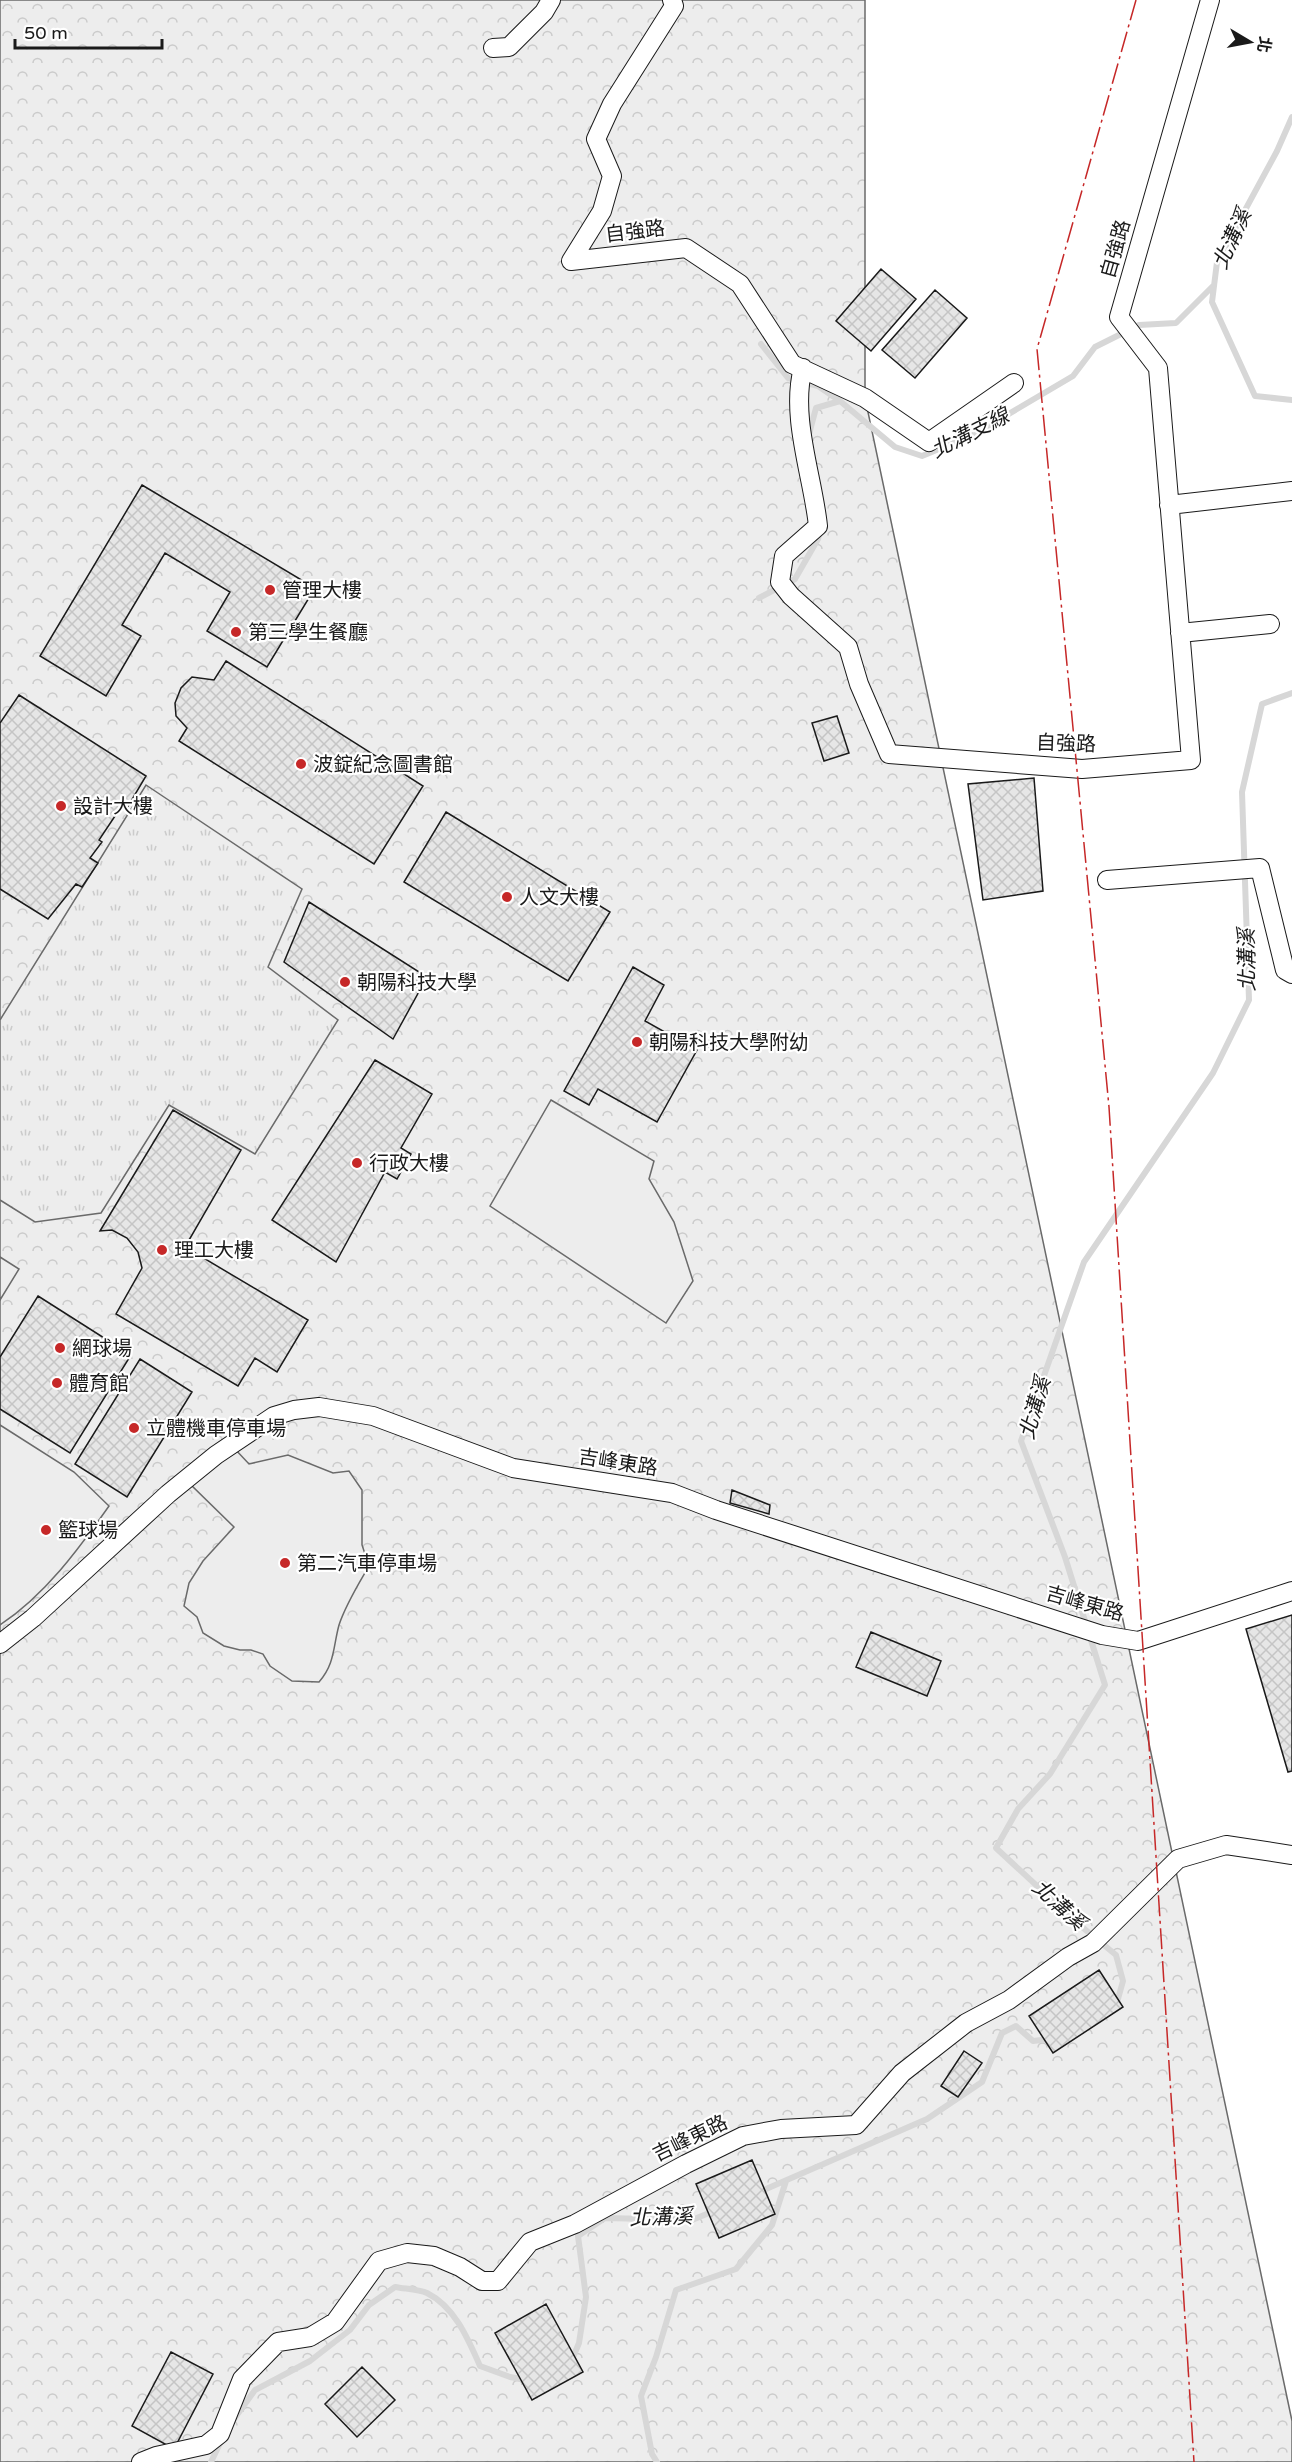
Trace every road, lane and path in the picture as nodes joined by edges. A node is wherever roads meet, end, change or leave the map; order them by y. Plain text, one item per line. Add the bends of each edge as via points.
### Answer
1 (551, 0) edge
2 (672, 0) edge
3 (1210, 0) edge
4 (493, 48) dead end
5 (803, 369) junction
6 (1014, 382) dead end
7 (1292, 491) edge
8 (1169, 505) junction
9 (1270, 624) dead end
10 (1180, 633) junction
11 (1107, 880) dead end
12 (1292, 974) edge
13 (1292, 1591) edge
14 (0, 1644) edge
15 (1292, 1855) edge
16 (141, 2462) edge

1 - 4 street via 509,47
2 - 5 street, 自強路 via 674,6 612,104 596,139 612,176 602,211 571,261 686,248 740,284 792,364
3 - 8 street, 自強路 via 1119,317 1158,368
5 - 6 street, 自強路 via 865,398 929,442
5 - 10 street, 自強路 via 798,386 802,428 818,526 784,556 780,582 848,647 889,754 1082,769 1191,760
7 - 8 street
8 - 10 street, 自強路
9 - 10 street
11 - 12 street via 1260,868 1285,970
13 - 14 street, 吉峰東路 via 1138,1641 1102,1635 672,1493 513,1468 373,1416 319,1407 274,1416 216,1455
15 - 16 street, 吉峰東路 via 1226,1845 1178,1859 1093,1943 1009,2000 966,2023 902,2073 856,2125 781,2129 743,2136 575,2224 530,2242 498,2281 482,2281 434,2256 407,2253 379,2261 335,2322 310,2337 278,2342 242,2379 220,2434 206,2445

